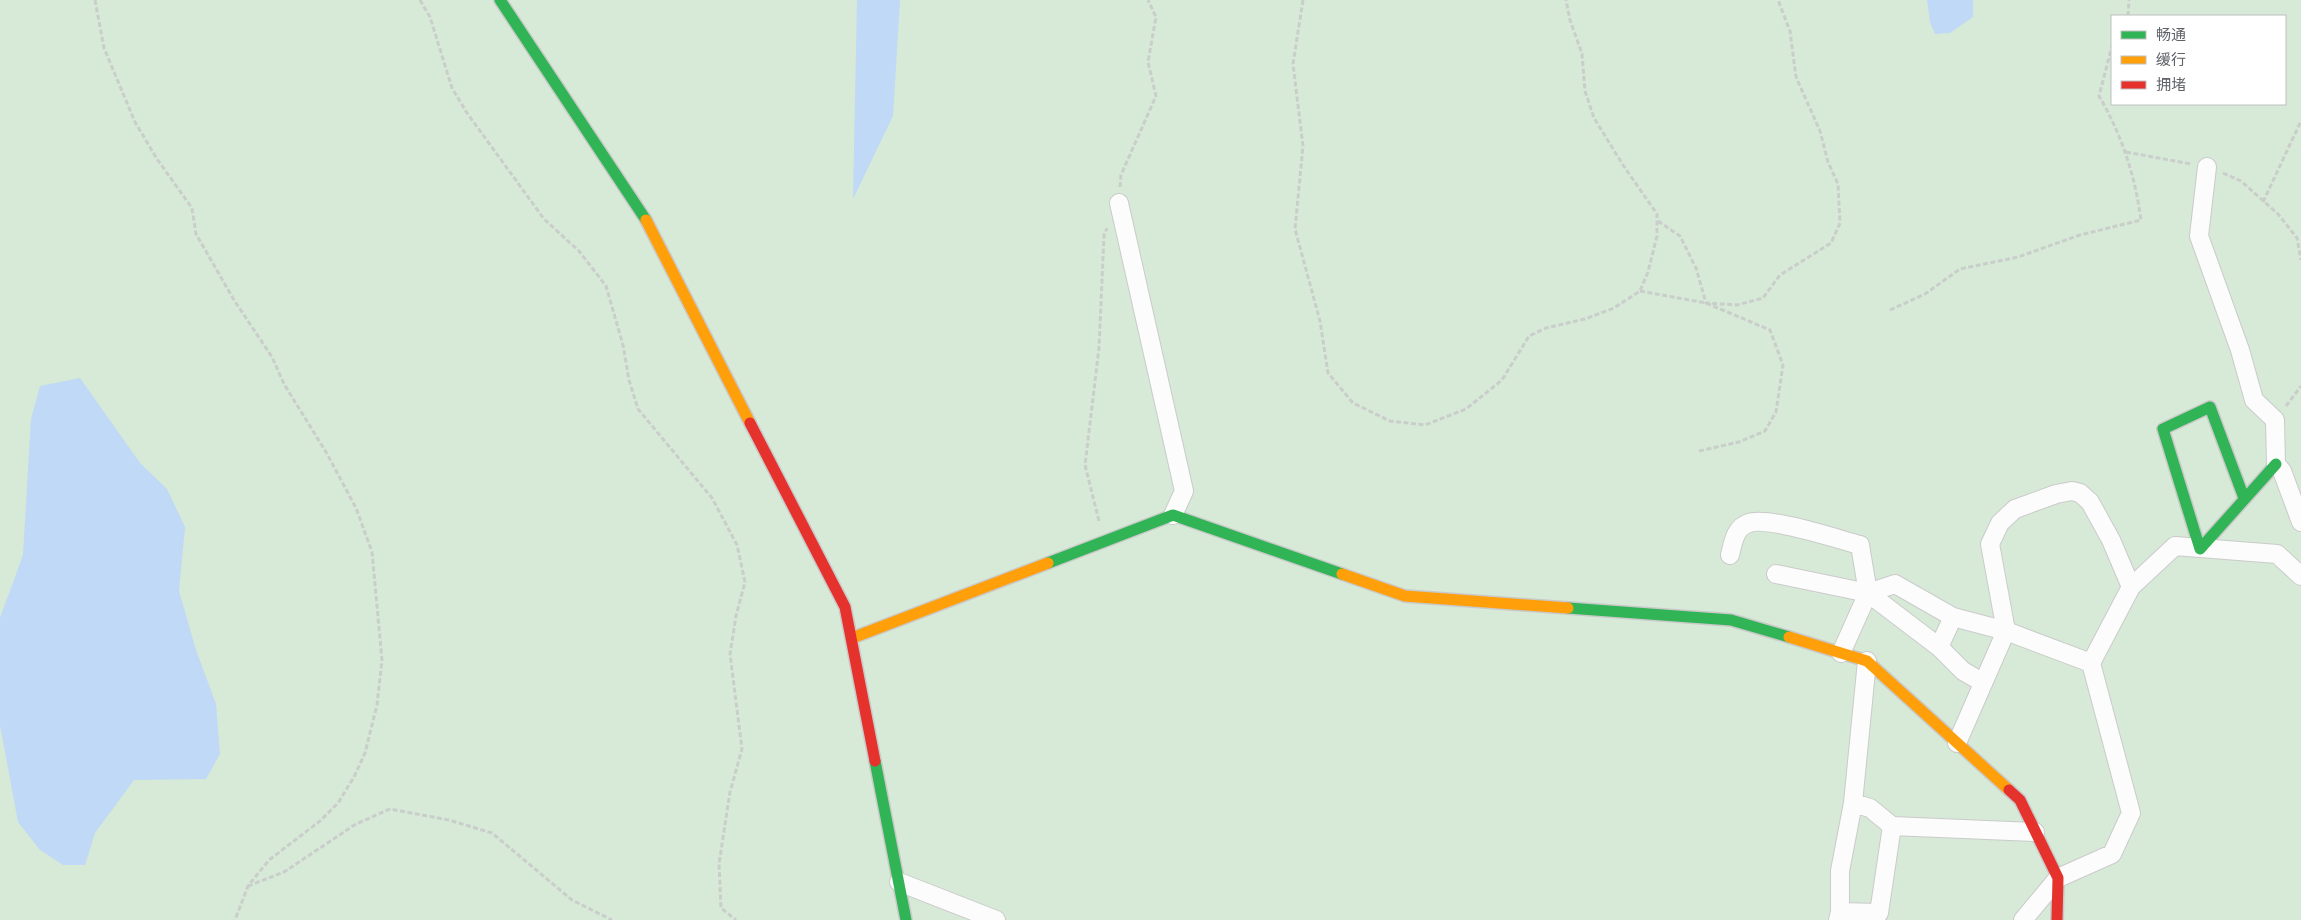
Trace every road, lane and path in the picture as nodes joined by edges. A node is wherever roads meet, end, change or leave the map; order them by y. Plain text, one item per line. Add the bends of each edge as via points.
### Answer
1 (95, 0) edge
2 (420, 0) edge
3 (500, 0) edge
4 (1148, 0) edge
5 (1303, 0) edge
6 (1566, 0) edge
7 (1778, 0) edge
8 (2129, 0) edge
9 (2128, 15) edge
10 (2111, 50) edge
11 (2301, 121) edge
12 (2126, 152) junction
13 (2208, 167) junction
14 (2263, 202) junction
15 (1119, 203) junction
16 (1657, 221) junction
17 (2301, 260) edge
18 (1640, 291) junction
19 (1706, 303) junction
20 (1890, 310) dead end
21 (2301, 386) edge
22 (2275, 420) junction
23 (1698, 451) dead end
24 (2276, 464) junction
25 (2244, 498) junction
26 (1173, 515) junction
27 (2301, 522) edge
28 (1104, 541) junction
29 (2200, 549) junction
30 (1730, 555) dead end
31 (1776, 574) dead end
32 (2301, 576) edge
33 (2131, 587) junction
34 (1868, 593) junction
35 (1954, 617) junction
36 (2006, 631) junction
37 (852, 638) junction
38 (1939, 647) junction
39 (1841, 653) junction
40 (1868, 661) junction
41 (2091, 663) junction
42 (1982, 682) junction
43 (1957, 743) junction
44 (1853, 803) junction
45 (1892, 826) junction
46 (2035, 832) junction
47 (2058, 878) junction
48 (899, 882) junction
49 (248, 886) junction
50 (1839, 916) edge
51 (235, 920) edge
52 (612, 920) edge
53 (736, 920) edge
54 (906, 920) edge
55 (996, 920) edge
56 (2023, 920) edge
57 (2057, 920) edge

1 - 49 path via 104,48 135,122 192,208 196,234 326,452 356,508 372,552 382,660 377,705 365,753 338,803 269,860
2 - 53 path via 430,17 452,88 467,113 544,219 579,251 606,286 624,345 629,380 638,409 712,498 737,545 745,582 730,654 742,749 730,792 719,864 721,908
3 - 37 street via 642,213 845,607
4 - 15 path via 1156,17 1148,62 1156,96 1121,175
5 - 18 path via 1293,64 1303,146 1295,229 1320,321 1328,373 1353,403 1390,421 1425,425 1466,409 1502,380 1529,336 1614,308
6 - 16 path via 1582,54 1586,91 1594,118 1657,214
7 - 19 path via 1790,31 1796,77 1820,131 1838,184 1840,223 1830,242 1780,275 1763,298 1737,305
8 - 9 path
10 - 12 path via 2099,96 2114,120
11 - 14 path
12 - 13 path
12 - 20 path via 2141,220 2080,235 2018,257 1960,269 1925,294
13 - 14 path via 2241,181
13 - 22 street via 2199,236 2240,350 2254,400
14 - 17 path via 2278,214 2297,238
15 - 26 street via 1184,491
15 - 28 path via 1104,235 1099,348 1085,466
16 - 18 path via 1658,236
16 - 19 path via 1680,236 1696,268
18 - 19 path
19 - 23 path via 1770,330 1783,365 1776,412 1765,431 1739,442
21 - 22 path
22 - 24 street
24 - 25 street
24 - 27 street via 2282,471
25 - 29 street
25 - 29 street via 2210,407 2163,429
26 - 28 street
26 - 39 street via 1405,596 1730,620
28 - 37 street
29 - 32 street via 2277,554
29 - 33 street via 2175,546
30 - 34 street via 1737,531 1749,523 1767,522 1860,545
31 - 34 street
33 - 36 street via 2111,540 2090,502 2080,493 2072,491 2034,500 2015,509 2000,523 1990,544
33 - 41 street
34 - 35 street via 1895,584
34 - 38 street
34 - 39 street
35 - 36 street
35 - 38 street
36 - 41 street
36 - 42 street
37 - 48 street
38 - 42 street via 1964,671
39 - 40 street
40 - 43 street
40 - 44 street
41 - 47 street via 2131,813 2112,854
42 - 43 street
43 - 46 street via 2020,800
44 - 45 street via 1870,808
44 - 50 street via 1840,871
45 - 46 street
45 - 50 street via 1878,913
46 - 47 street
47 - 56 street
47 - 57 street
48 - 54 street
48 - 55 street
49 - 51 path
49 - 52 path via 284,872 356,824 390,809 492,832 572,900

